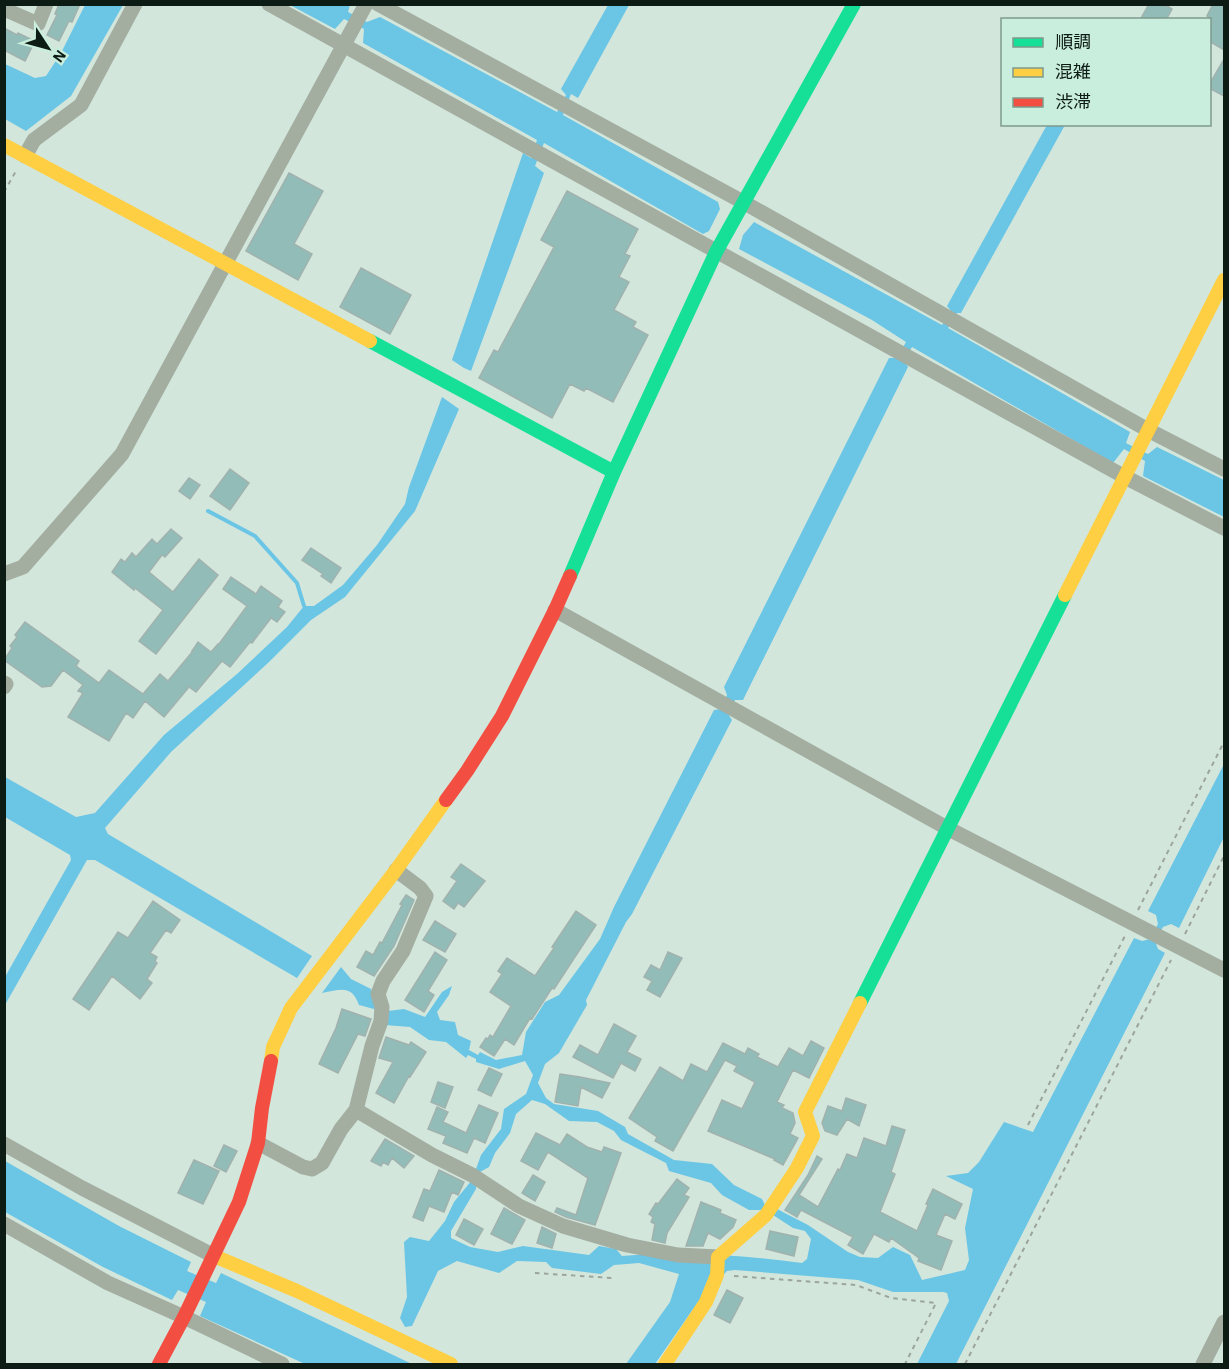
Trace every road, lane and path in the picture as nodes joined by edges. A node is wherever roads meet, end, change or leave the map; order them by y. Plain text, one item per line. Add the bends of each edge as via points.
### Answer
1 (46, 4) edge
2 (135, 4) edge
3 (269, 4) edge
4 (378, 4) edge
5 (854, 4) edge
6 (4, 9) edge
7 (360, 16) edge
8 (343, 46) junction
9 (4, 145) edge
10 (25, 156) junction
11 (4, 192) edge
12 (743, 202) junction
13 (716, 252) junction
14 (225, 264) junction
15 (1224, 280) edge
16 (1146, 436) junction
17 (1224, 469) edge
18 (1128, 470) junction
19 (614, 472) junction
20 (1224, 528) edge
21 (4, 574) edge
22 (555, 610) junction
23 (947, 828) junction
24 (1224, 856) edge
25 (396, 870) junction
26 (1179, 946) junction
27 (1224, 969) edge
28 (356, 1110) junction
29 (258, 1143) junction
30 (4, 1144) edge
31 (4, 1224) edge
32 (214, 1256) junction
33 (718, 1266) junction
34 (536, 1273) dead end
35 (612, 1278) dead end
36 (184, 1317) junction
37 (1224, 1322) edge
38 (159, 1365) edge
39 (282, 1365) edge
40 (451, 1365) edge
41 (665, 1365) edge
42 (906, 1365) edge
43 (965, 1365) edge
44 (1203, 1365) edge

1 - 6 street via 38,24
2 - 10 street via 81,105 34,140
3 - 8 street
4 - 12 street
5 - 12 street
7 - 8 street
8 - 13 street
8 - 14 street
9 - 10 street
10 - 11 path
10 - 14 street
12 - 13 street
12 - 16 street via 950,318
13 - 18 street via 903,355
13 - 19 street
14 - 19 street
14 - 21 street via 122,454 23,567
15 - 16 street
16 - 17 street
16 - 18 street
18 - 20 street
18 - 23 street
19 - 22 street
22 - 23 street
22 - 25 street via 502,716
23 - 26 street
23 - 33 street via 805,1112 813,1136 797,1168 769,1210
24 - 26 path
25 - 28 street via 426,896 403,951 378,994 382,1012
25 - 29 street via 291,1008 273,1047
26 - 27 street
26 - 43 path
28 - 29 street via 322,1163 312,1169
28 - 33 street via 519,1206 563,1226
29 - 32 street via 239,1202
30 - 32 street
31 - 36 street via 108,1283
32 - 36 street
32 - 40 street
33 - 41 street via 706,1302
33 - 42 path via 856,1285 891,1298 936,1303
34 - 35 path
36 - 38 street
36 - 39 street
37 - 44 street

